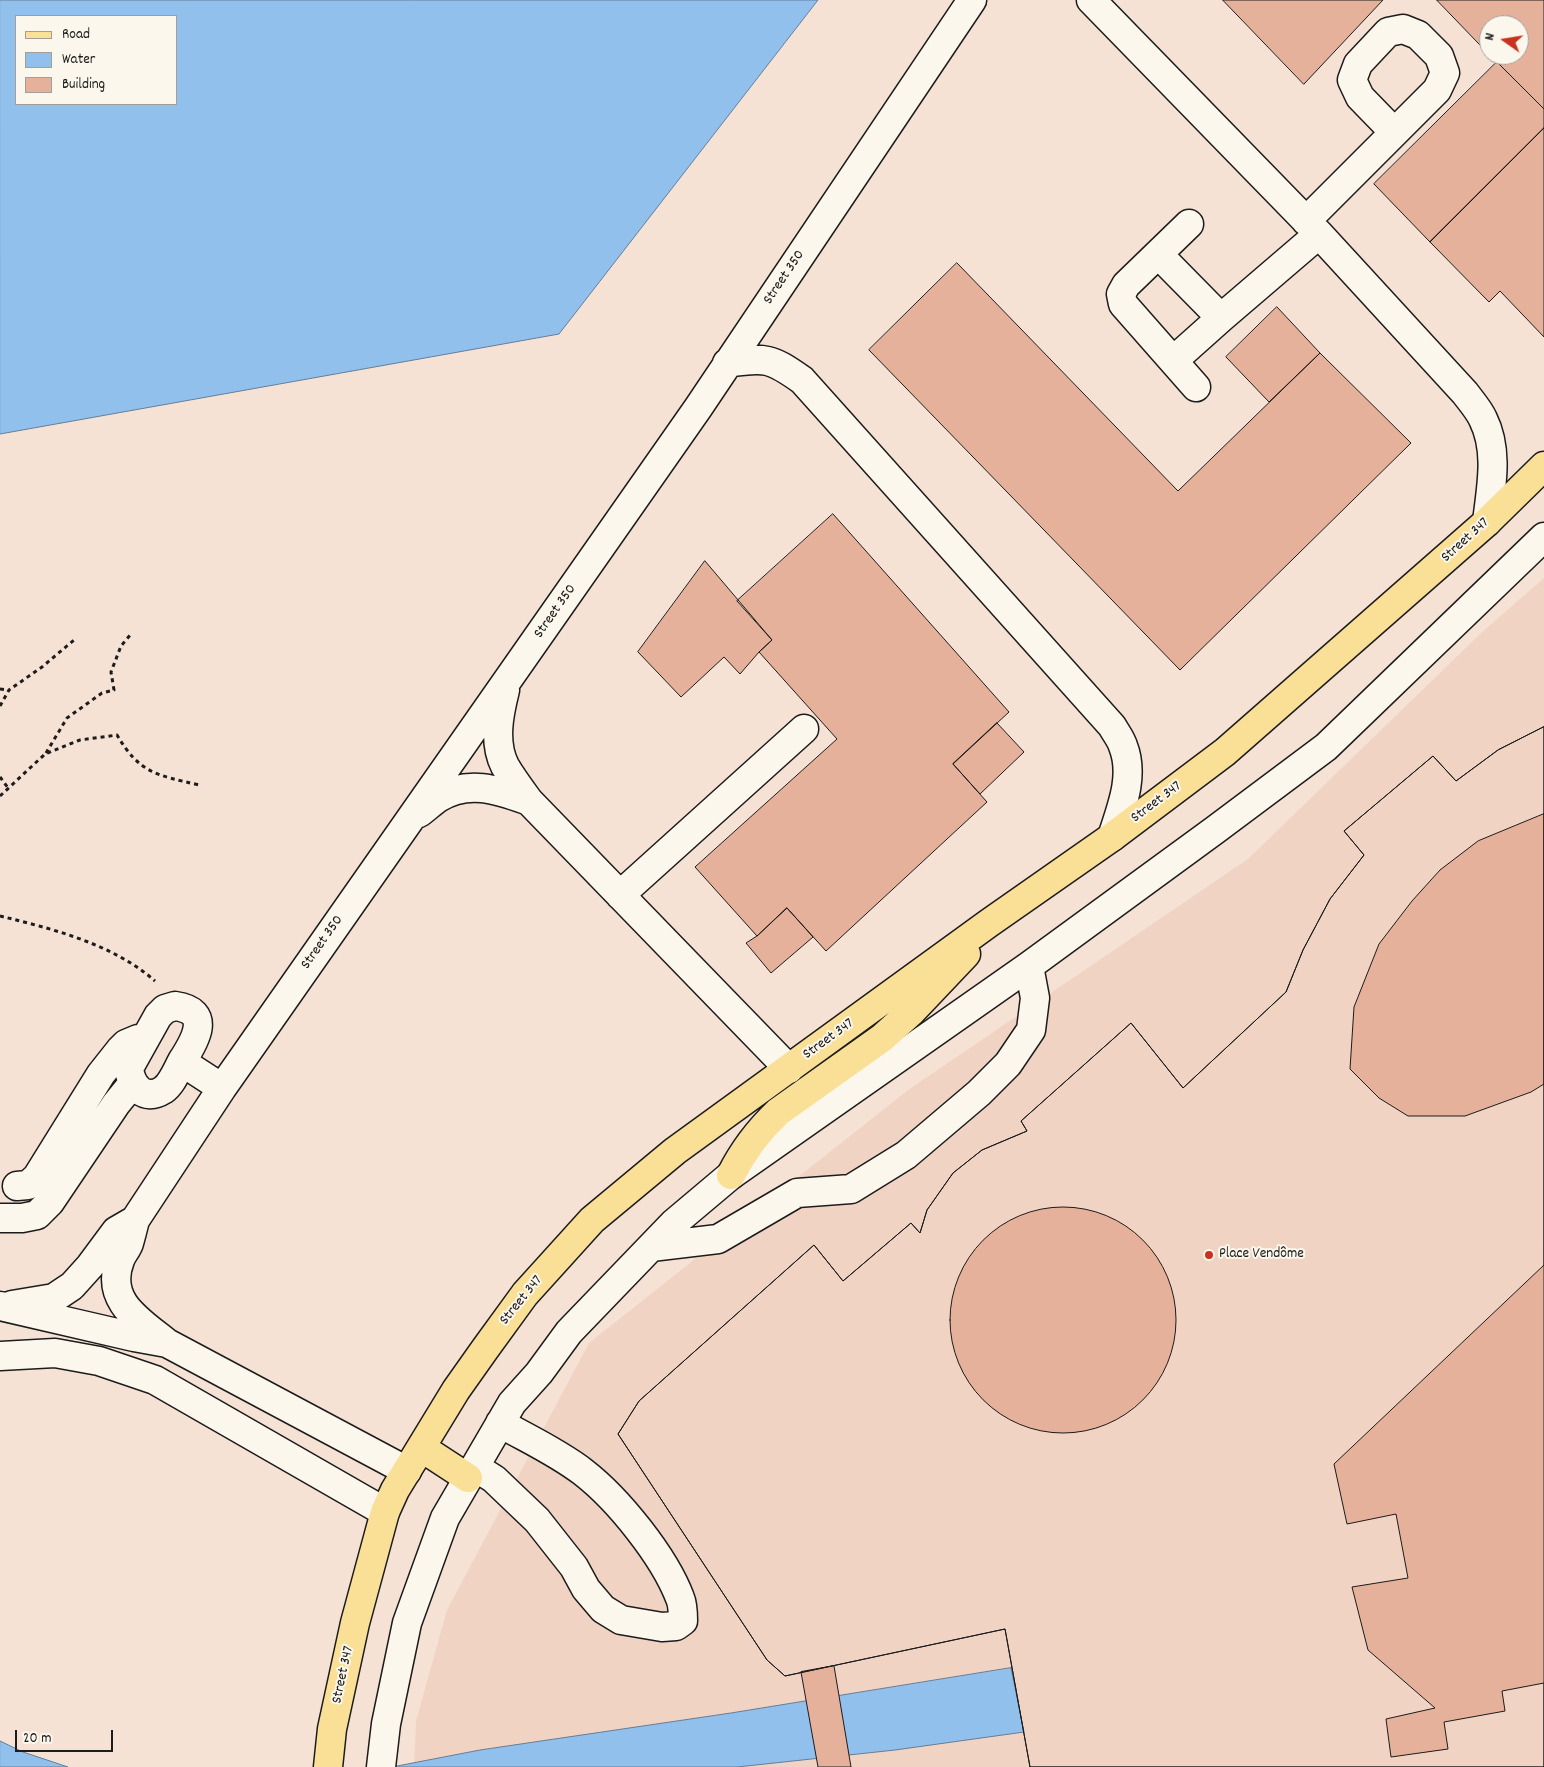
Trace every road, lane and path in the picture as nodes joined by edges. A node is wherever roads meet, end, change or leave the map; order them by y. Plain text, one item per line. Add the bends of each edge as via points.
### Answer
1 (972, 0) edge
2 (1091, 0) edge
3 (1394, 132) dead end
4 (1190, 224) dead end
5 (1313, 228) junction
6 (1158, 254) junction
7 (1221, 318) junction
8 (1174, 360) junction
9 (727, 363) junction
10 (1196, 387) dead end
11 (1544, 466) edge
12 (1487, 522) junction
13 (1544, 537) edge
14 (132, 634) dead end
15 (74, 640) dead end
16 (508, 680) junction
17 (0, 689) edge
18 (10, 690) junction
19 (0, 706) edge
20 (804, 729) dead end
21 (45, 754) junction
22 (0, 777) edge
23 (199, 785) dead end
24 (8, 788) junction
25 (0, 796) edge
26 (529, 801) junction
27 (406, 822) junction
28 (1112, 837) junction
29 (620, 895) junction
30 (0, 916) edge
31 (990, 923) junction
32 (1029, 966) junction
33 (175, 1006) junction
34 (145, 1037) junction
35 (182, 1062) junction
36 (789, 1069) junction
37 (133, 1083) junction
38 (222, 1088) junction
39 (731, 1176) junction
40 (17, 1186) dead end
41 (0, 1218) edge
42 (135, 1220) junction
43 (651, 1247) junction
44 (2, 1307) edge
45 (167, 1343) junction
46 (0, 1356) edge
47 (500, 1424) junction
48 (422, 1448) junction
49 (407, 1471) junction
50 (471, 1472) junction
51 (384, 1512) junction
52 (328, 1767) edge
53 (381, 1767) edge

1 - 9 street, Street 350
2 - 5 street
3 - 5 street
4 - 6 street
5 - 7 street
5 - 12 street via 1465,393 1483,417 1492,442 1493,477
6 - 7 street
6 - 8 street via 1121,294 1123,304
7 - 8 street
8 - 10 street
9 - 16 street, Street 350
9 - 28 street via 763,359 778,363 802,380 1112,726 1123,745 1128,781
11 - 12 main road, Street 347
12 - 28 main road, Street 347 via 1225,752
13 - 32 street via 1326,747
14 - 21 path via 121,646 110,672 114,690 102,694 67,718
15 - 18 path
16 - 26 street via 499,718 498,743 504,765
16 - 27 street, Street 350
17 - 18 path
18 - 19 path
20 - 29 street
21 - 23 path via 80,740 116,735 126,752 141,766 156,774
21 - 24 path
22 - 24 path
24 - 25 path
26 - 27 street via 494,789 468,787 439,798
26 - 29 street
27 - 38 street, Street 350
28 - 31 main road, Street 347
29 - 36 street
30 - 33 path via 70,936 118,955 162,987
31 - 36 main road, Street 347
31 - 39 main road via 959,962 882,1038 763,1126 739,1158
32 - 39 street
32 - 43 street via 1035,998 1031,1030 1008,1064 979,1093 906,1154 850,1189 798,1193 718,1238
33 - 34 street via 158,1016
33 - 35 street via 192,1013 198,1022 195,1041
34 - 37 street via 129,1068
34 - 40 street via 133,1040 120,1050 101,1074 37,1177 28,1185
35 - 37 street via 162,1090 143,1092
35 - 38 street
36 - 48 main road, Street 347 via 676,1151 592,1220 525,1294 456,1390
37 - 41 street via 50,1202 37,1215
38 - 42 street, Street 350
39 - 43 street via 674,1223
42 - 44 street via 116,1231 72,1286 54,1298
42 - 45 street via 116,1275 118,1292 128,1311
43 - 47 street via 569,1332 512,1403
44 - 45 street
45 - 49 street
46 - 51 street via 55,1353 99,1361 155,1380
47 - 50 street
47 - 50 street via 584,1472 607,1494 669,1574 681,1600 683,1621 676,1626 662,1627 621,1620 603,1609 537,1520 494,1480
48 - 49 main road, Street 347
48 - 50 main road
49 - 51 main road, Street 347
50 - 53 street via 445,1518 407,1623 386,1724
51 - 52 main road, Street 347 via 354,1623 332,1729

